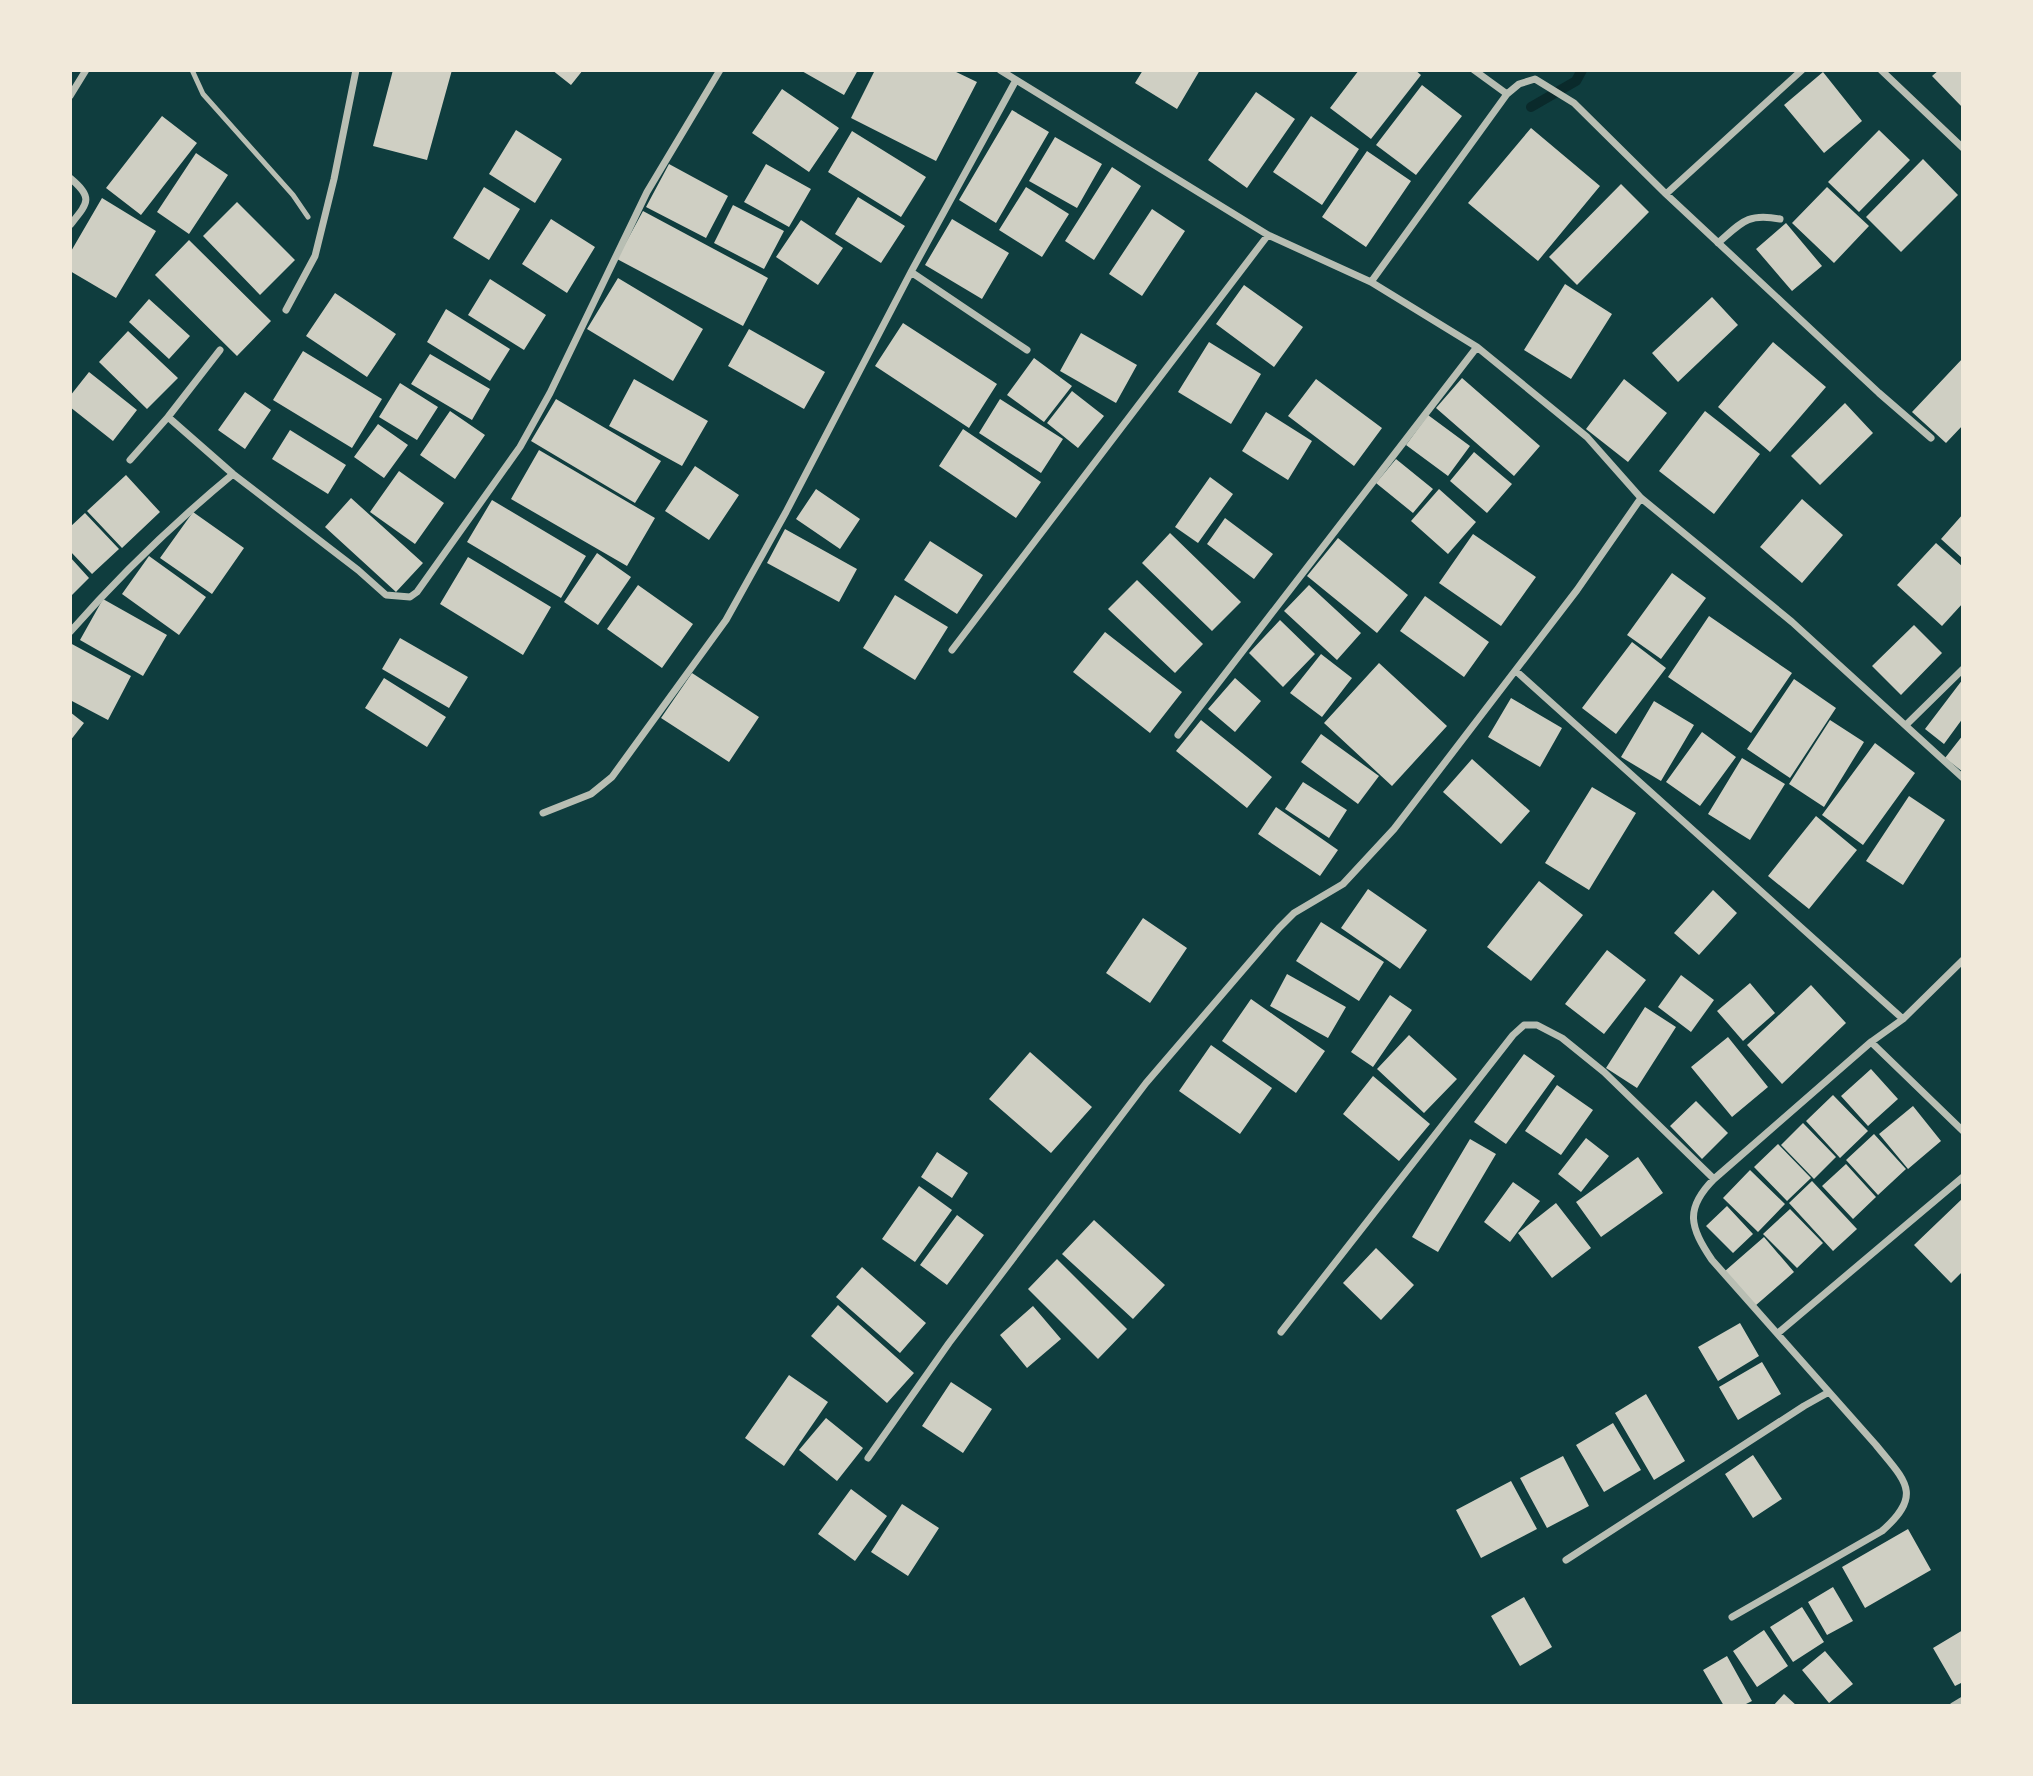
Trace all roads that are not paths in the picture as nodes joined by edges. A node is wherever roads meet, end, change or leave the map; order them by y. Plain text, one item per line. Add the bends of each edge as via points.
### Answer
1 (86, 70) edge
2 (192, 70) edge
3 (356, 70) edge
4 (720, 70) edge
5 (1000, 70) edge
6 (1474, 70) edge
7 (1802, 70) edge
8 (1881, 70) edge
9 (1016, 80) junction
10 (1507, 94) junction
11 (70, 96) edge
12 (1963, 148) edge
13 (70, 178) edge
14 (1666, 194) junction
15 (308, 217) dead end
16 (1780, 219) dead end
17 (70, 225) edge
18 (1268, 235) junction
19 (1718, 243) junction
20 (911, 272) junction
21 (1371, 282) junction
22 (286, 310) dead end
23 (1477, 347) junction
24 (220, 350) dead end
25 (1027, 350) dead end
26 (168, 417) junction
27 (1931, 438) dead end
28 (130, 460) dead end
29 (233, 474) junction
30 (1641, 498) junction
31 (70, 632) edge
32 (952, 650) dead end
33 (1963, 668) edge
34 (1516, 671) junction
35 (1907, 724) junction
36 (1178, 735) dead end
37 (1963, 778) edge
38 (543, 813) dead end
39 (1963, 960) edge
40 (1903, 1019) junction
41 (1871, 1042) junction
42 (1963, 1131) edge
43 (1963, 1177) edge
44 (1714, 1179) junction
45 (1281, 1332) dead end
46 (1778, 1333) junction
47 (1829, 1392) junction
48 (868, 1458) dead end
49 (1566, 1560) dead end
50 (1731, 1617) dead end
51 (1963, 1700) edge
52 (1953, 1706) edge

1 - 11 street
2 - 15 lane via 203,94
3 - 22 street via 315,256
4 - 29 street via 647,192 520,447 411,597 386,595
5 - 9 street
6 - 10 street
7 - 14 street
8 - 12 street
9 - 18 street
9 - 20 street
10 - 14 street via 1535,79 1574,103
10 - 21 street
13 - 17 street via 87,199
14 - 19 street
16 - 19 street via 1745,220
18 - 21 street
18 - 32 street
19 - 27 street
20 - 25 street
20 - 38 street via 726,620 611,777 591,794
21 - 23 street
23 - 30 street via 1587,437
23 - 36 street
24 - 26 street
26 - 28 street
26 - 29 street
29 - 31 street via 187,512
30 - 34 street
30 - 35 street via 1743,580
33 - 35 street
34 - 40 street
34 - 48 street via 1364,864 1343,884 1287,920 1146,1083
35 - 37 street
39 - 40 street
40 - 41 street
41 - 42 street
41 - 44 street
43 - 46 street
44 - 45 street via 1604,1072 1562,1038 1537,1025 1524,1025
44 - 46 street via 1696,1202 1692,1227 1712,1259
46 - 47 street
47 - 49 street
47 - 50 street via 1900,1475 1906,1486 1904,1506 1882,1531
51 - 52 street

